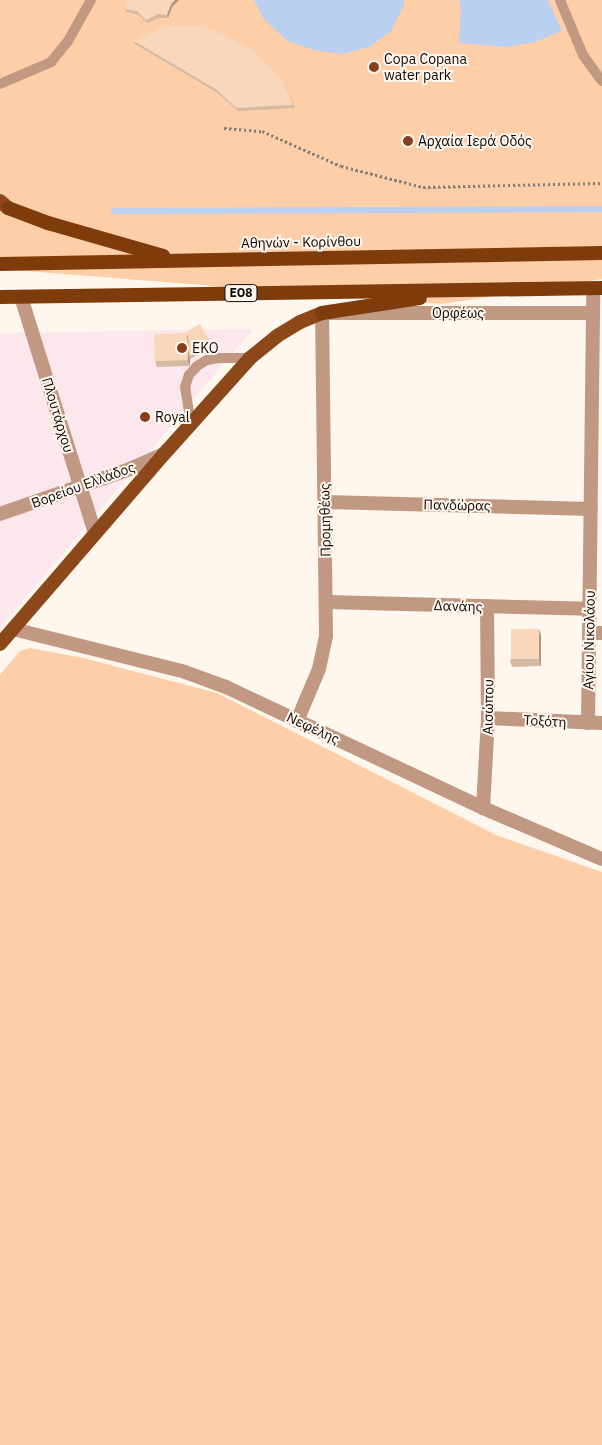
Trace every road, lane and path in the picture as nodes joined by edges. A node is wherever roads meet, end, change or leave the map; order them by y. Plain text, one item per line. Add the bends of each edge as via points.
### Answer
1 (91, 0) edge
2 (560, 0) edge
3 (602, 81) edge
4 (0, 84) edge
5 (224, 128) dead end
6 (602, 183) edge
7 (3, 204) edge
8 (602, 253) edge
9 (175, 260) junction
10 (0, 264) edge
11 (598, 288) edge
12 (482, 290) junction
13 (7, 299) edge
14 (322, 313) junction
15 (593, 313) junction
16 (250, 358) junction
17 (184, 431) junction
18 (164, 454) junction
19 (80, 487) junction
20 (596, 487) edge
21 (324, 502) junction
22 (590, 509) junction
23 (0, 514) edge
24 (95, 533) junction
25 (327, 602) junction
26 (487, 606) junction
27 (589, 609) junction
28 (13, 629) junction
29 (595, 633) edge
30 (0, 644) edge
31 (488, 718) junction
32 (297, 721) junction
33 (595, 723) edge
34 (484, 808) junction
35 (602, 859) edge

1 - 4 lane via 51,62
2 - 3 lane via 583,54
5 - 6 path via 262,131 340,166 424,187
7 - 9 highway via 48,223
8 - 9 highway, Αθηνών - Κορίνθου
9 - 10 highway, Αθηνών - Κορίνθου
11 - 12 highway, ΕΟ8
11 - 15 street, Αγίου Νικολάου
12 - 13 highway, ΕΟ8
12 - 14 highway
13 - 19 street, Πλουτάρχου
14 - 15 street, Ορφέως
14 - 16 main road via 277,336
14 - 21 street, Προμηθέως
15 - 20 street, Αγίου Νικολάου
16 - 17 main road
16 - 17 lane via 220,358 197,366 185,387 190,418
17 - 18 main road
18 - 19 street, Βορείου Ελλάδος
18 - 24 main road
19 - 23 street, Βορείου Ελλάδος
19 - 24 street, Πλουτάρχου
20 - 22 street, Αγίου Νικολάου
21 - 22 street, Πανδώρας
21 - 25 street, Προμηθέως
22 - 27 street, Αγίου Νικολάου
24 - 28 main road
25 - 26 street, Δανάης
25 - 32 street, Προμηθέως via 326,636 319,669
26 - 27 street, Δανάης
26 - 31 street, Αισώπου
27 - 29 street, Αγίου Νικολάου
28 - 30 main road
28 - 32 street, Νεφέλης via 185,672 226,687
29 - 33 street, Αγίου Νικολάου
31 - 33 street, Τοξότη
31 - 34 street, Αισώπου
32 - 34 street, Νεφέλης
34 - 35 street, Νεφέλης

